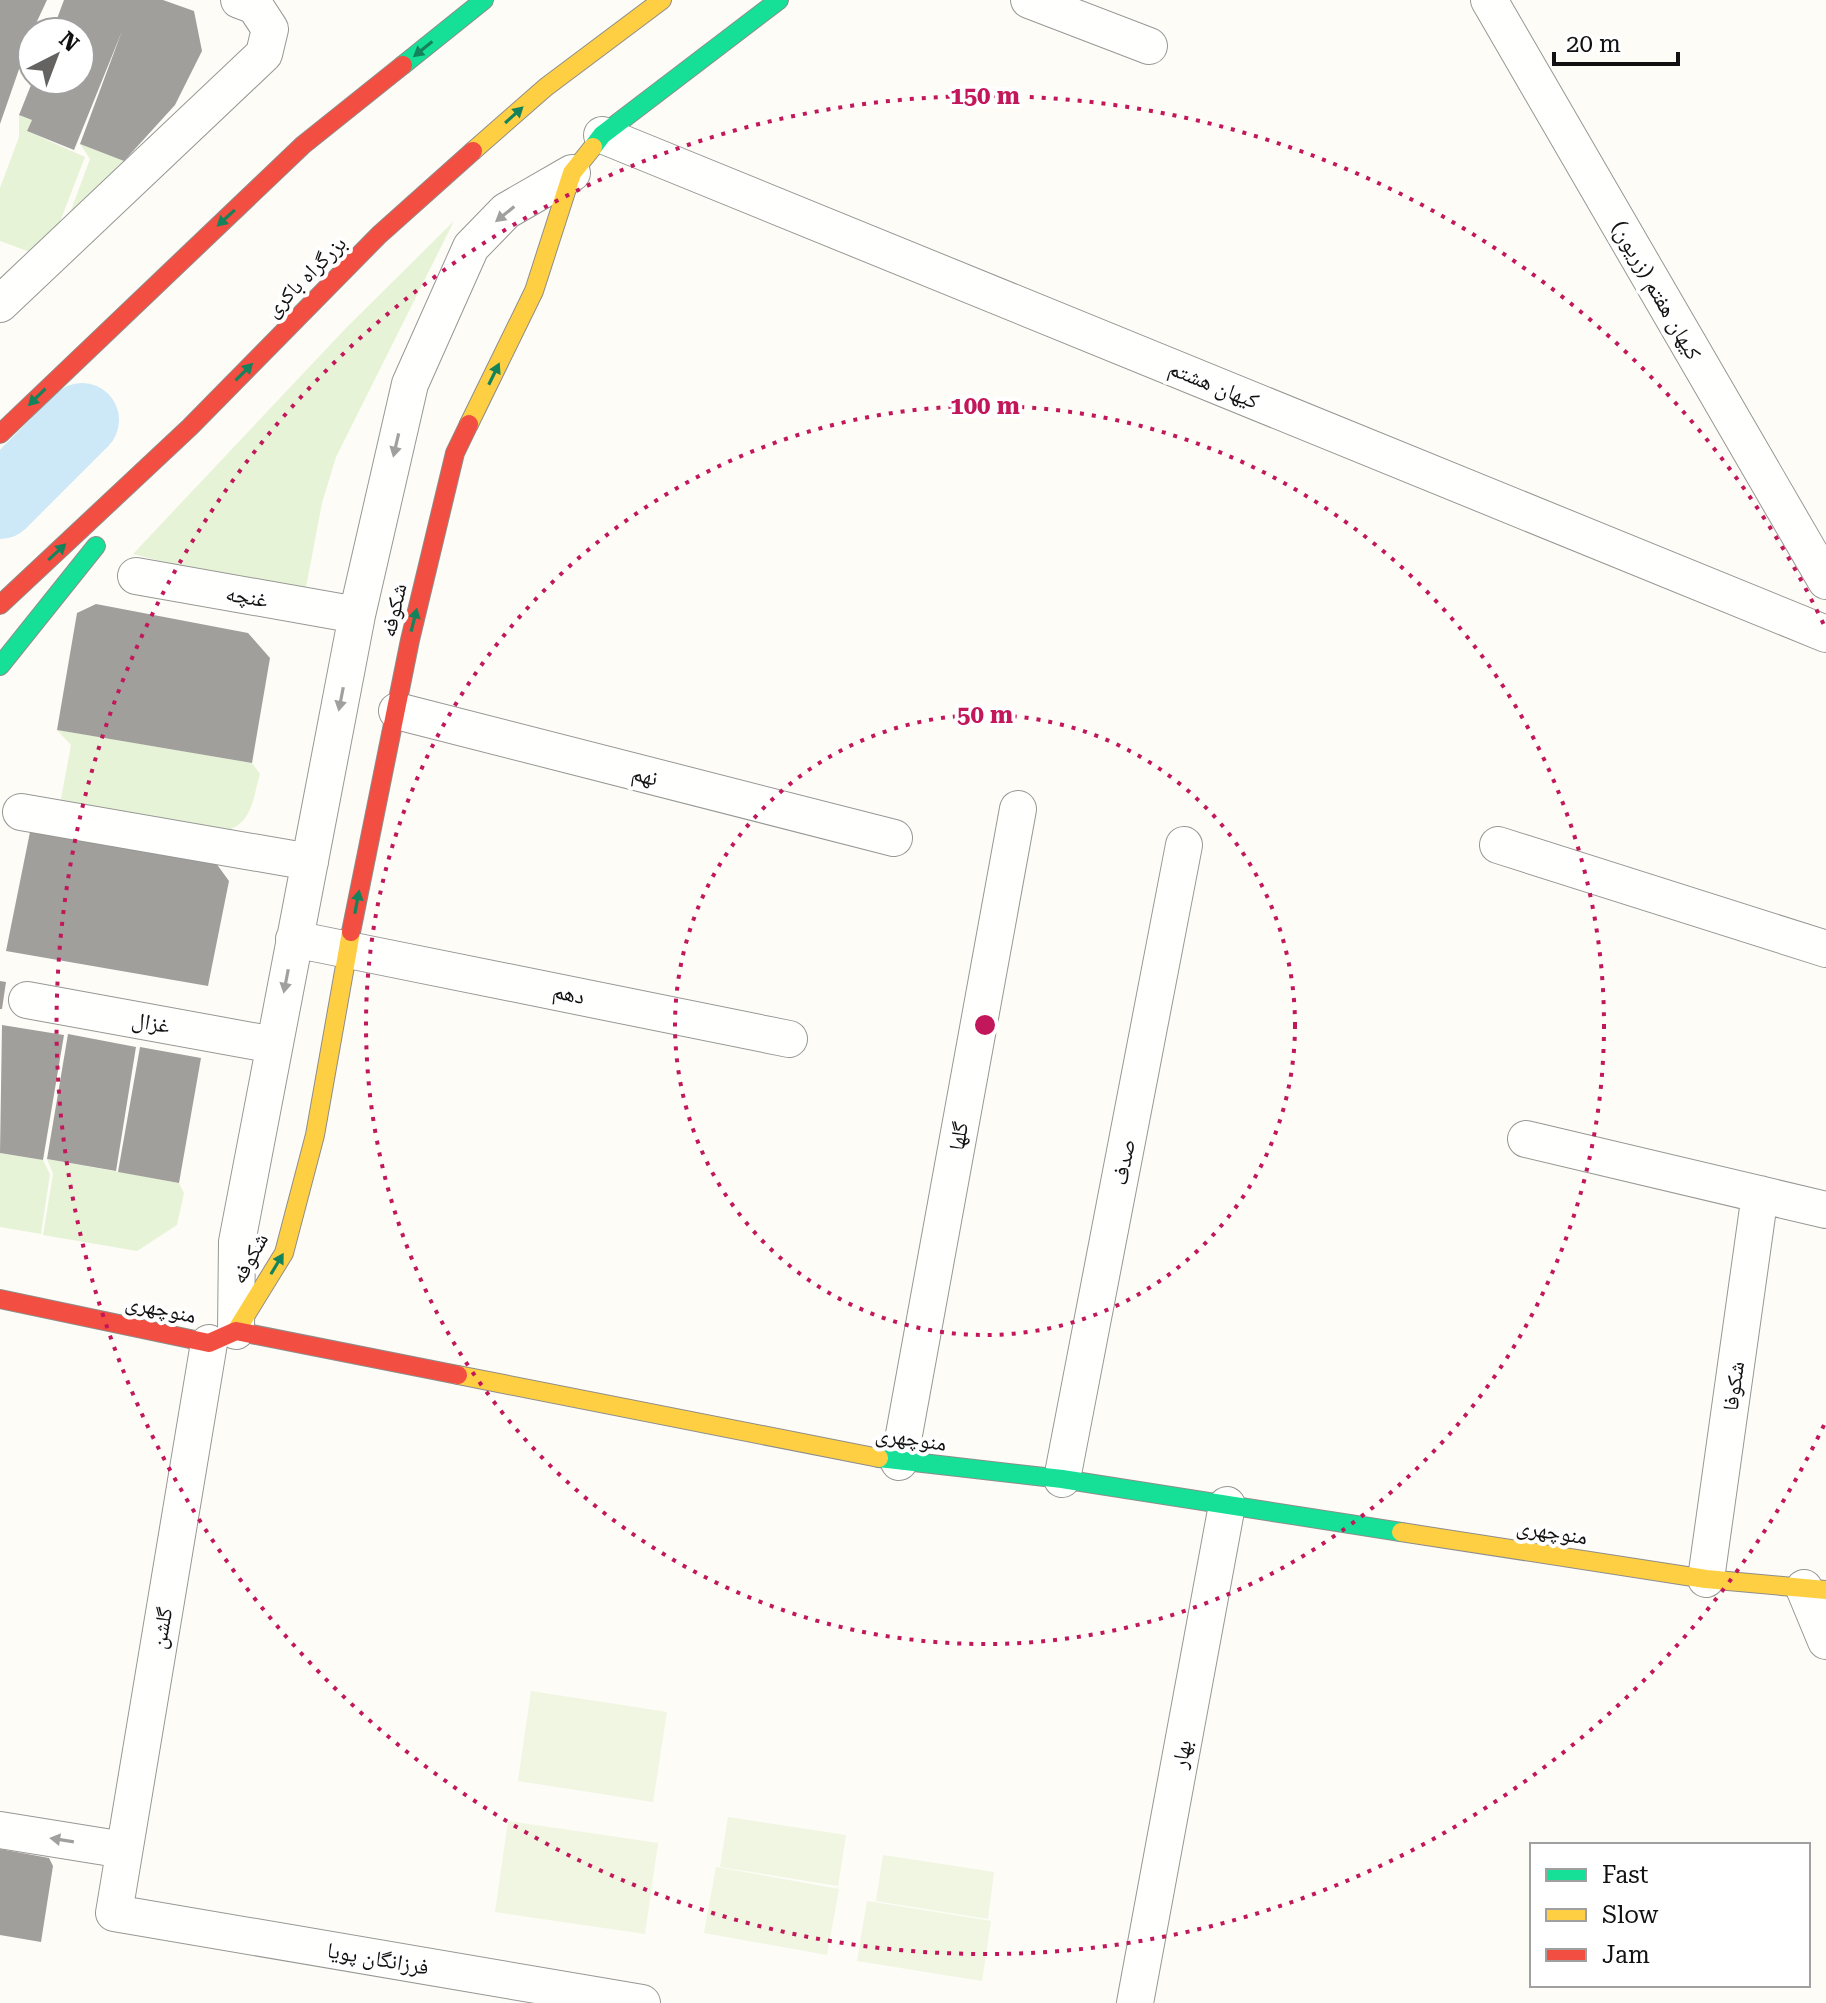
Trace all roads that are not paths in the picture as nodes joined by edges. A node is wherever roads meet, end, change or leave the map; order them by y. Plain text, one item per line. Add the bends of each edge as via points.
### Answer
1 (239, 0) edge
2 (484, 0) edge
3 (662, 0) edge
4 (779, 0) edge
5 (1029, 0) edge
6 (1489, 0) edge
7 (1149, 46) dead end
8 (602, 135) junction
9 (572, 173) junction
10 (0, 304) edge
11 (190, 427) junction
12 (0, 434) edge
13 (136, 576) dead end
14 (1826, 581) edge
15 (0, 605) edge
16 (357, 615) junction
17 (1826, 634) edge
18 (0, 666) edge
19 (397, 711) junction
20 (1018, 809) dead end
21 (21, 812) dead end
22 (894, 838) dead end
23 (1184, 845) dead end
24 (1498, 845) dead end
25 (310, 862) junction
26 (294, 939) junction
27 (348, 947) junction
28 (1826, 949) edge
29 (27, 1000) dead end
30 (789, 1039) dead end
31 (274, 1045) junction
32 (1526, 1139) dead end
33 (1760, 1194) junction
34 (1826, 1210) edge
35 (0, 1299) edge
36 (222, 1337) junction
37 (899, 1462) junction
38 (1062, 1479) junction
39 (1227, 1505) junction
40 (1706, 1579) junction
41 (1815, 1589) edge
42 (1826, 1641) edge
43 (0, 1830) edge
44 (124, 1850) junction
45 (114, 1913) joint
46 (642, 2003) edge
47 (1135, 2003) edge

1 - 10 street via 255,6 270,29 264,54
2 -> 12 main road via 303,145
11 -> 3 main road, بزرگراه باکری via 379,235 546,87
4 - 8 main road, شکوفه
5 - 7 street
6 - 14 street, کیهان هفتم (زریون)
8 - 9 main road, شکوفه
8 - 17 street, کیهان هشتم
9 -> 16 street, گلشن via 506,211 471,247 410,384
19 -> 9 main road, شکوفه via 455,453 534,291
15 -> 11 main road, بزرگراه باکری
11 - 18 main road
13 - 16 street, غنچه
16 -> 25 street, گلشن
19 - 22 street, نهم
27 -> 19 main road, شکوفه
20 - 37 street, گلها
21 - 25 street
23 - 38 street, صدف
24 - 28 street
25 - 26 street, گلشن
26 - 27 street, دهم
26 -> 31 street, گلشن
27 - 30 street, دهم
36 -> 27 main road, شکوفه via 284,1253 315,1135
29 - 31 street, غزال
31 - 36 street, گلشن
32 - 33 street
33 - 34 street
33 - 40 street, شکوفا
35 - 36 main road, منوچهری
36 - 37 main road, منوچهری
36 - 44 street, گلشن
37 - 38 main road, منوچهری
38 - 39 main road, منوچهری
39 - 40 main road, منوچهری
39 - 47 street, بهار
40 - 41 main road, منوچهری
41 - 42 street
44 -> 43 street
44 - 45 street, گلشن
45 - 46 street, فرزانگان پویا

